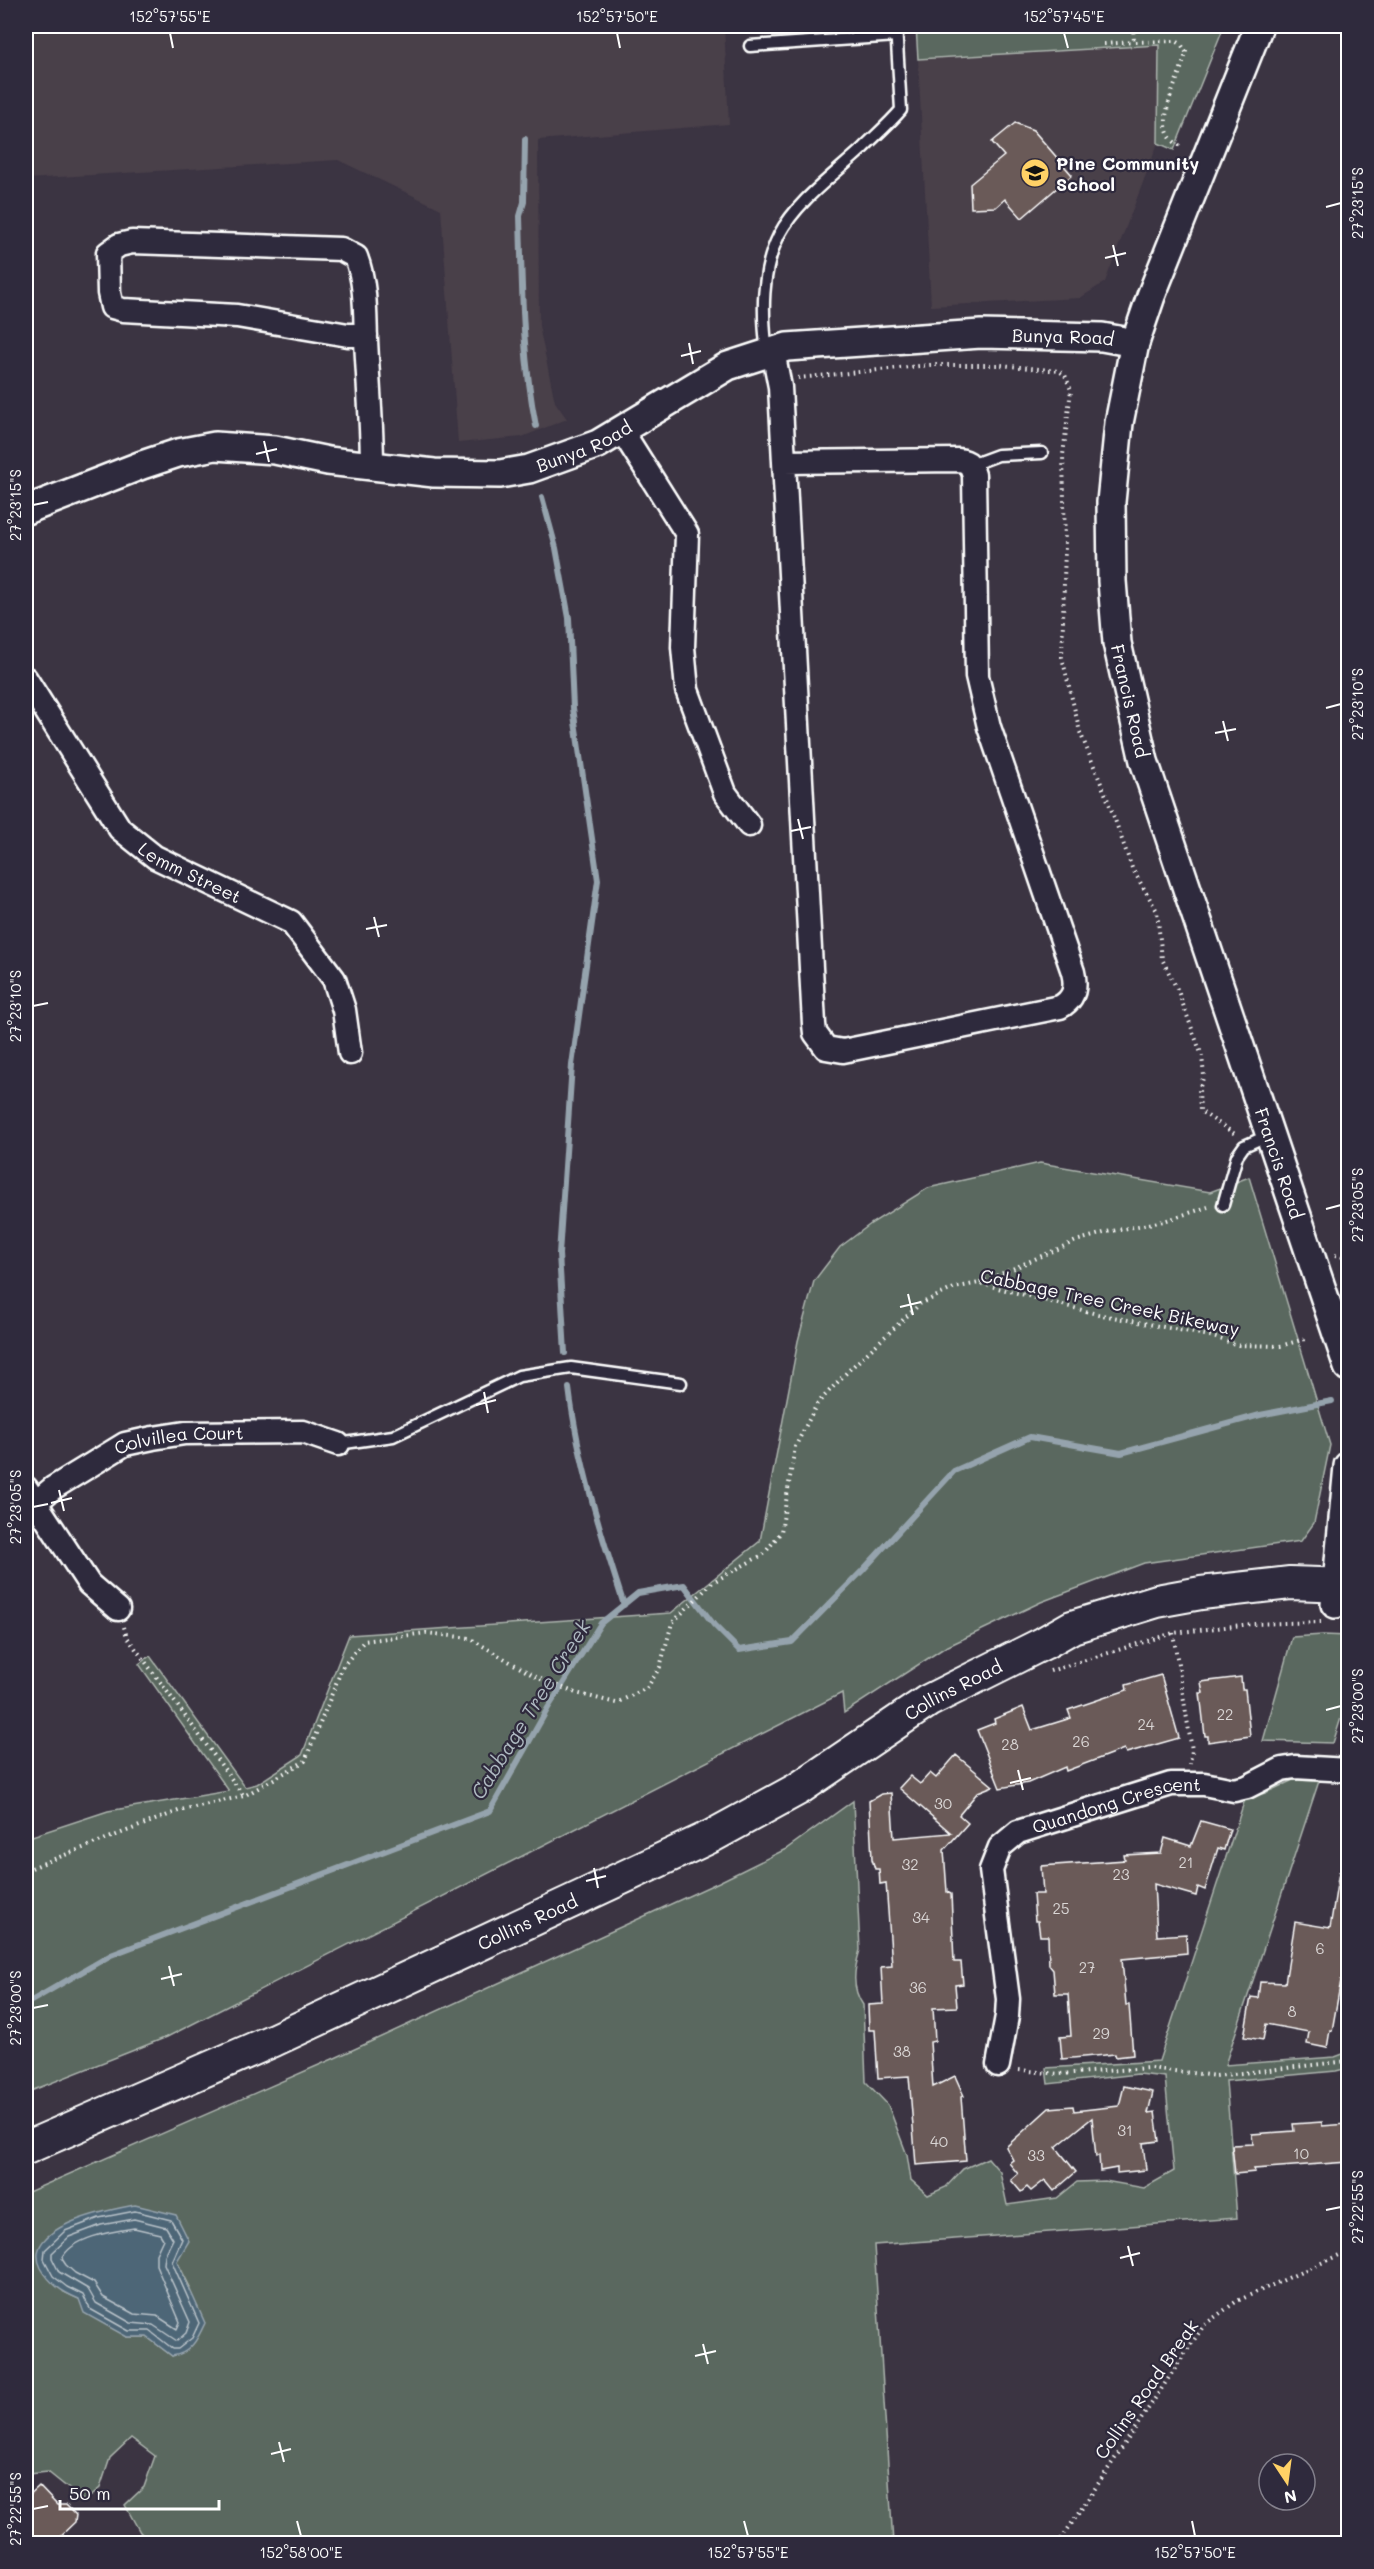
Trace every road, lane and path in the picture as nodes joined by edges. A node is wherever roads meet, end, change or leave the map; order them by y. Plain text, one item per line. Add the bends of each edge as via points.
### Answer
1 (1133, 26) edge
2 (1259, 26) edge
3 (897, 31) edge
4 (1134, 42) junction
5 (1104, 44) dead end
6 (750, 46) dead end
7 (1181, 146) dead end
8 (366, 335) junction
9 (1135, 343) junction
10 (770, 352) junction
11 (779, 380) junction
12 (622, 431) junction
13 (1042, 453) dead end
14 (784, 462) junction
15 (971, 465) junction
16 (372, 466) junction
17 (26, 510) edge
18 (26, 679) edge
19 (749, 825) dead end
20 (350, 1053) dead end
21 (1271, 1134) junction
22 (1244, 1140) dead end
23 (1223, 1205) joint
24 (979, 1283) junction
25 (1305, 1339) dead end
26 (1348, 1367) edge
27 (681, 1383) dead end
28 (338, 1444) joint
29 (1348, 1466) edge
30 (30, 1496) edge
31 (1340, 1600) edge
32 (118, 1609) joint
33 (1173, 1633) junction
34 (1044, 1658) junction
35 (1348, 1770) edge
36 (1190, 1783) junction
37 (244, 1796) junction
38 (26, 1870) edge
39 (1348, 2061) edge
40 (998, 2065) joint
41 (26, 2148) edge
42 (1348, 2251) edge
43 (1058, 2544) edge

1 - 4 path
2 - 9 street, Francis Road
3 - 6 lane
3 - 10 lane via 901,110 800,206 780,234 765,285 764,331
4 - 5 path
4 - 7 path via 1176,41 1185,48 1166,118 1169,136
8 - 8 street via 362,271 356,257 342,249 132,242 108,253 112,307 237,316
8 - 16 street
9 - 10 street, Bunya Road via 1102,337 981,334 868,340
9 - 21 street, Francis Road via 1119,423 1111,502 1117,644 1144,761
10 - 11 street
10 - 12 street, Bunya Road via 728,366
11 - 14 street
11 - 22 path via 930,365 1001,365 1059,370 1065,375 1071,397 1063,455 1062,657 1069,690 1080,732 1131,868 1157,910 1162,959 1202,1056 1200,1111
12 - 16 street, Bunya Road via 553,462 500,474 434,473
12 - 19 street via 687,534 687,690 725,793
13 - 15 lane via 998,455
14 - 15 street via 958,460
14 - 15 street via 814,1024 815,1033 826,1048 843,1052 1060,1007 1068,1003 1075,991 1073,972 982,705 977,676 975,486
16 - 17 street, Bunya Road via 275,450 215,446 142,465
18 - 20 street, Lemm Street via 120,829 156,856 291,922 333,979 344,1010
21 - 23 lane via 1244,1146
21 - 26 street, Francis Road
23 - 24 path via 1076,1241
24 - 25 path, Cabbage Tree Creek Bikeway via 1238,1345 1280,1346
24 - 37 path, Cabbage Tree Creek Bikeway via 954,1288 920,1304 817,1404 795,1447 781,1532 764,1554 713,1582 672,1623 660,1667 647,1688 616,1703 576,1694 538,1678 469,1638 426,1632 364,1641 343,1666 305,1761
27 - 28 lane via 571,1368 519,1376 393,1436
28 - 30 street, Colvillea Court via 303,1432 185,1433 153,1438 125,1444 54,1488
29 - 31 street
30 - 32 street via 89,1584
31 - 33 path via 1251,1624
31 - 34 main road, Collins Road via 1197,1610 1077,1639
32 - 37 path via 127,1637
33 - 34 path
33 - 36 path via 1192,1750
34 - 41 main road, Collins Road via 928,1701 798,1789 712,1836 274,2040
35 - 36 street, Quandong Crescent via 1282,1769 1234,1790
36 - 40 street, Quandong Crescent via 1171,1784 1030,1827 1000,1847 991,1870 1008,1999
37 - 38 path, Cabbage Tree Creek Bikeway via 181,1810
39 - 40 path via 1216,2076 1150,2068 1059,2074
42 - 43 path, Collins Road Break via 1237,2301 1204,2325

